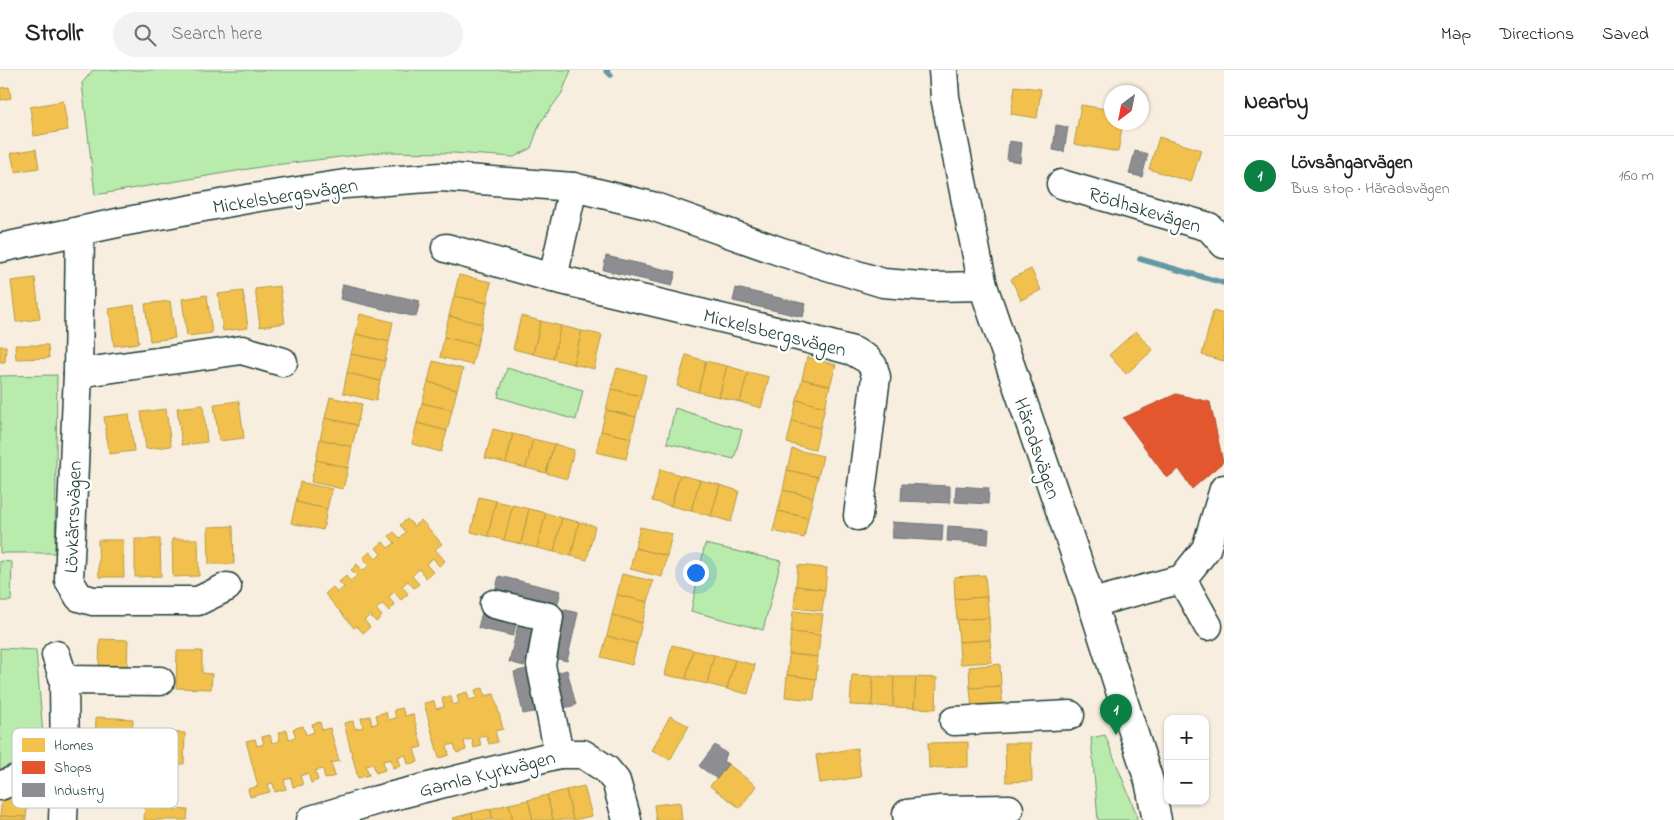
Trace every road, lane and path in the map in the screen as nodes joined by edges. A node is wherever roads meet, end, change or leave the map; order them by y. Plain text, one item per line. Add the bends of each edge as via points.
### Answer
1 (943, 70) edge
2 (1061, 184) dead end
3 (573, 187) junction
4 (80, 231) junction
5 (1224, 244) edge
6 (0, 248) edge
7 (446, 248) dead end
8 (553, 278) junction
9 (983, 286) junction
10 (283, 362) dead end
11 (78, 373) junction
12 (1224, 489) edge
13 (858, 516) dead end
14 (1182, 579) junction
15 (227, 587) dead end
16 (1092, 602) junction
17 (494, 604) dead end
18 (1208, 626) dead end
19 (160, 680) dead end
20 (1070, 715) dead end
21 (954, 721) dead end
22 (63, 728) edge
23 (559, 754) junction
24 (12, 781) edge
25 (0, 786) edge
26 (1009, 809) dead end
27 (908, 817) edge
28 (311, 820) edge
29 (627, 820) edge
30 (1157, 820) edge

1 - 9 street, Häradsvägen via 945,97
2 - 5 street, Rödhakevägen via 1209,227
3 - 4 street, Mickelsbergsvägen via 441,176 345,184
3 - 8 street
3 - 9 street, Mickelsbergsvägen via 652,206 782,252 883,283
4 - 6 street, Mickelsbergsvägen
4 - 11 street, Lövkärrsvägen
7 - 8 street, Mickelsbergsvägen
8 - 13 street, Mickelsbergsvägen via 801,337 853,351 867,359 876,377
9 - 16 street, Häradsvägen
10 - 11 street via 242,350
11 - 15 street, Lövkärrsvägen via 68,580 79,597 93,601 198,601
12 - 14 street via 1206,549
14 - 16 street
14 - 18 street
16 - 30 street, Häradsvägen via 1149,781
17 - 23 street via 549,617 541,665
19 - 22 street via 60,667
20 - 21 street
23 - 28 street, Gamla Kyrkvägen
23 - 29 street, Gamla Kyrkvägen via 583,754 606,769 616,781
24 - 25 street
26 - 27 street via 940,810

